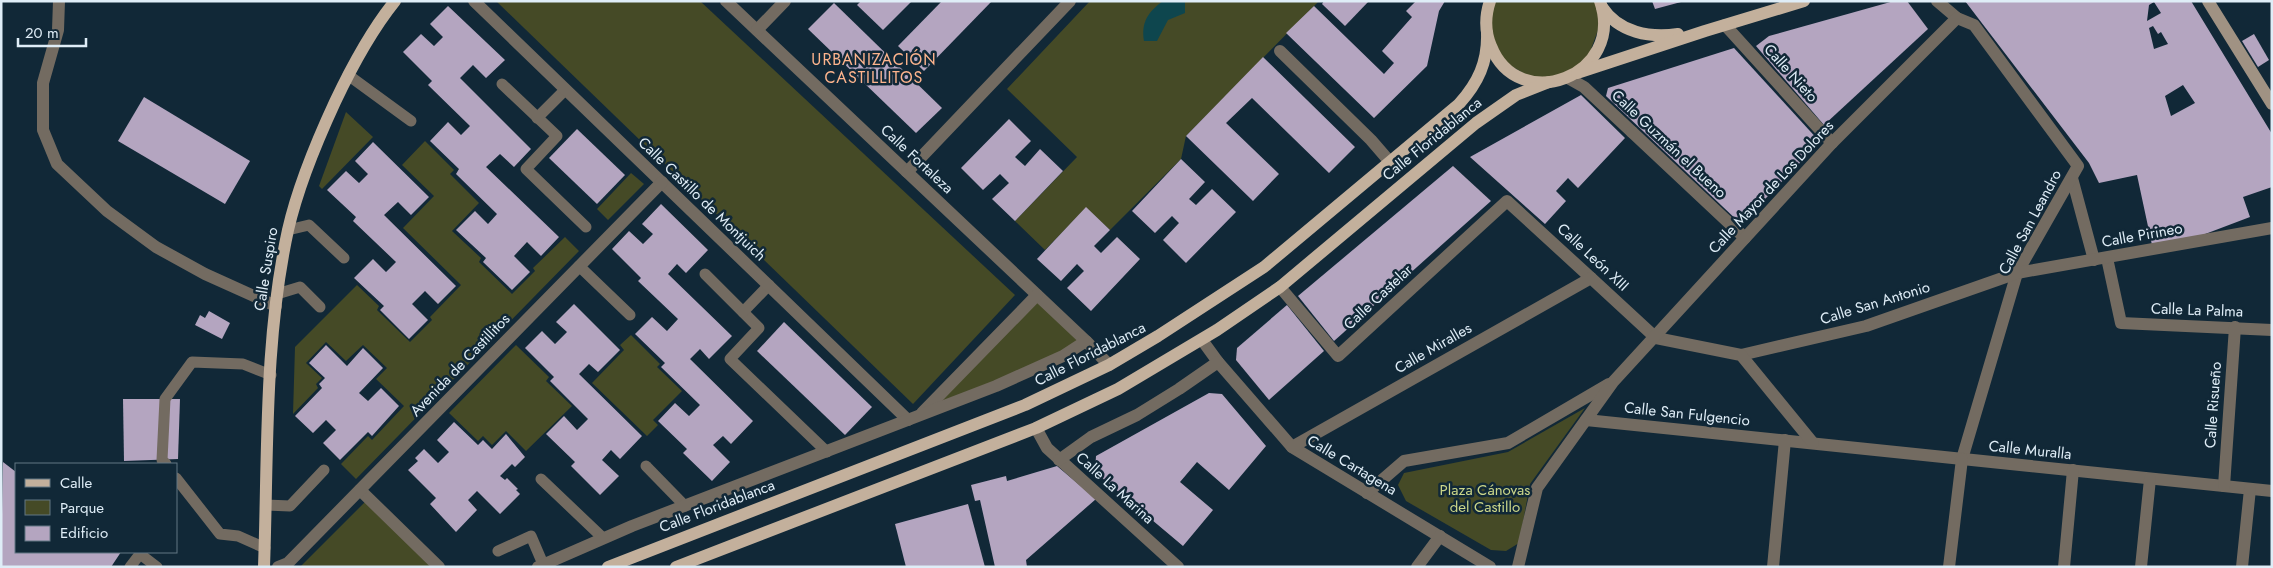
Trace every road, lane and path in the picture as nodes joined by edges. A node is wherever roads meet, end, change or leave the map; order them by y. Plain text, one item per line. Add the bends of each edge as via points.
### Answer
1 (59, 1) edge
2 (394, 1) edge
3 (474, 1) edge
4 (726, 1) edge
5 (785, 1) edge
6 (1070, 1) edge
7 (1490, 1) edge
8 (1804, 1) edge
9 (1937, 1) edge
10 (2208, 1) edge
11 (1602, 3) edge
12 (1957, 18) junction
13 (1725, 24) junction
14 (757, 30) junction
15 (1705, 30) junction
16 (1487, 33) junction
17 (1280, 51) dead end
18 (348, 75) junction
19 (1573, 76) junction
20 (1550, 82) junction
21 (502, 84) dead end
22 (565, 90) junction
23 (2272, 104) edge
24 (537, 118) junction
25 (411, 122) dead end
26 (1832, 144) junction
27 (1390, 162) junction
28 (907, 172) junction
29 (2072, 178) junction
30 (662, 182) junction
31 (1507, 201) joint
32 (586, 227) dead end
33 (2272, 228) edge
34 (288, 230) junction
35 (1745, 238) junction
36 (344, 258) dead end
37 (2100, 259) junction
38 (579, 266) junction
39 (2017, 273) junction
40 (705, 274) dead end
41 (1591, 278) junction
42 (769, 285) junction
43 (1280, 287) junction
44 (1037, 295) junction
45 (276, 300) junction
46 (320, 307) dead end
47 (743, 312) junction
48 (630, 315) dead end
49 (2235, 327) junction
50 (2272, 330) edge
51 (1656, 338) junction
52 (1202, 340) junction
53 (1086, 341) junction
54 (1741, 355) junction
55 (1218, 362) junction
56 (1109, 365) junction
57 (271, 375) junction
58 (1614, 382) junction
59 (913, 419) junction
60 (1586, 420) junction
61 (1036, 428) junction
62 (1785, 440) junction
63 (1813, 444) junction
64 (1292, 447) junction
65 (827, 452) junction
66 (1962, 459) junction
67 (1059, 460) junction
68 (165, 463) edge
69 (646, 466) dead end
70 (324, 470) dead end
71 (2073, 470) junction
72 (541, 479) dead end
73 (2150, 479) junction
74 (178, 481) edge
75 (2224, 486) junction
76 (2250, 489) junction
77 (360, 490) junction
78 (2272, 491) edge
79 (1367, 493) junction
80 (266, 505) junction
81 (686, 506) junction
82 (1440, 536) junction
83 (603, 538) junction
84 (265, 548) junction
85 (498, 551) dead end
86 (541, 565) edge
87 (130, 567) edge
88 (157, 567) edge
89 (264, 567) edge
90 (278, 567) edge
91 (440, 567) edge
92 (608, 567) edge
93 (676, 567) edge
94 (1178, 567) edge
95 (1416, 567) edge
96 (1490, 567) edge
97 (1518, 567) edge
98 (1773, 567) edge
99 (1949, 567) edge
100 (2064, 567) edge
101 (2141, 567) edge
102 (2242, 567) edge

1 - 45 street via 58,30 43,83 42,130 57,164 107,211 156,247 205,274
2 - 18 main road, Calle Suspiro
3 - 22 street, Calle Castillo de Montjuich
4 - 14 street, Calle Fortaleza
5 - 14 street
6 - 28 street
7 - 16 main road, Calle Floridablanca
8 - 13 main road
9 - 12 street, Calle San Leandro
10 - 23 main road
11 - 15 main road via 1611,19 1648,35
11 - 19 main road via 1604,24 1601,43 1592,60
12 - 26 street, Calle Mayor de Los Dolores
12 - 29 street, Calle San Leandro via 1974,25 2078,166
13 - 15 main road
13 - 26 street, Calle Nieto
14 - 28 street, Calle Fortaleza
15 - 19 main road
16 - 20 main road via 1493,51 1506,67 1530,80
16 - 27 main road, Calle Floridablanca via 1486,58 1470,92
17 - 27 street
18 - 25 lane
18 - 34 main road, Calle Suspiro via 315,149
19 - 20 main road, Calle Floridablanca
19 - 35 street, Calle Guzmán el Bueno
20 - 43 main road, Calle Floridablanca via 1525,90 1489,113
21 - 24 lane
22 - 24 lane
22 - 30 street, Calle Castillo de Montjuich
24 - 32 lane via 557,136 526,168
26 - 35 street, Calle Mayor de Los Dolores
27 - 56 main road, Calle Floridablanca via 1264,267
28 - 44 street, Calle Fortaleza
29 - 37 street
29 - 39 street, Calle San Leandro
30 - 38 street, Avenida de Castillitos
30 - 42 street, Calle Castillo de Montjuich
31 - 41 street, Calle León XIII
31 - 43 street, Calle Castelar via 1338,356
33 - 37 street, Calle Pirineo
34 - 36 lane via 309,225
34 - 45 main road, Calle Suspiro
35 - 51 street, Calle Mayor de Los Dolores
37 - 39 street, Calle Pirineo
37 - 49 street, Calle La Palma via 2121,323
38 - 48 lane
38 - 77 street, Avenida de Castillitos
39 - 54 street, Calle San Antonio via 1866,326
39 - 66 street, Calle San Leandro
40 - 47 lane
41 - 51 street, Calle León XIII
41 - 64 street, Calle Miralles
42 - 47 lane
42 - 59 street, Calle Castillo de Montjuich
43 - 52 main road, Calle Floridablanca
44 - 53 street, Calle Fortaleza
44 - 59 street
45 - 46 lane via 300,287
45 - 57 main road, Calle Suspiro
47 - 65 lane via 760,328 730,359
49 - 50 street, Calle La Palma
49 - 75 street, Calle Risueño
51 - 54 street
51 - 58 street, Calle Mayor de Los Dolores
52 - 55 street, Calle Cartagena
52 - 61 main road, Calle Floridablanca via 1111,392
53 - 56 street, Calle Fortaleza
53 - 59 street, Calle Floridablanca via 1032,371
54 - 63 street
55 - 64 street, Calle Cartagena
55 - 67 street via 1136,415 1091,436
56 - 92 main road, Calle Floridablanca via 1025,405
57 - 68 lane via 243,364 192,362 165,399 162,460
57 - 80 main road, Calle Suspiro
58 - 60 street
58 - 79 street via 1508,443 1404,461
59 - 65 street, Calle Floridablanca
60 - 62 street, Calle San Fulgencio
60 - 97 street via 1537,488
61 - 67 street, Calle La Marina via 1047,448
61 - 93 main road, Calle Floridablanca
62 - 63 street, Calle Muralla
62 - 98 street
63 - 66 street, Calle Muralla
64 - 79 street, Calle Cartagena
65 - 81 street, Calle Floridablanca
66 - 71 street, Calle Muralla
66 - 99 street, Calle San Leandro
67 - 94 street, Calle La Marina
69 - 81 lane
70 - 80 lane via 290,506
71 - 73 street, Calle Muralla
71 - 100 street
72 - 83 lane
73 - 75 street, Calle Muralla
73 - 101 street
74 - 84 lane via 220,534 238,536
75 - 76 street, Calle Muralla
76 - 78 street, Calle Muralla
76 - 102 street
77 - 90 street, Avenida de Castillitos via 288,563
77 - 91 street
79 - 82 street, Calle Cartagena
80 - 84 main road, Calle Suspiro
81 - 83 street, Calle Floridablanca
82 - 95 street
82 - 96 street, Calle Cartagena
83 - 86 street, Calle Floridablanca
84 - 89 main road, Calle Suspiro
85 - 86 lane via 530,536
87 - 88 lane via 140,554

